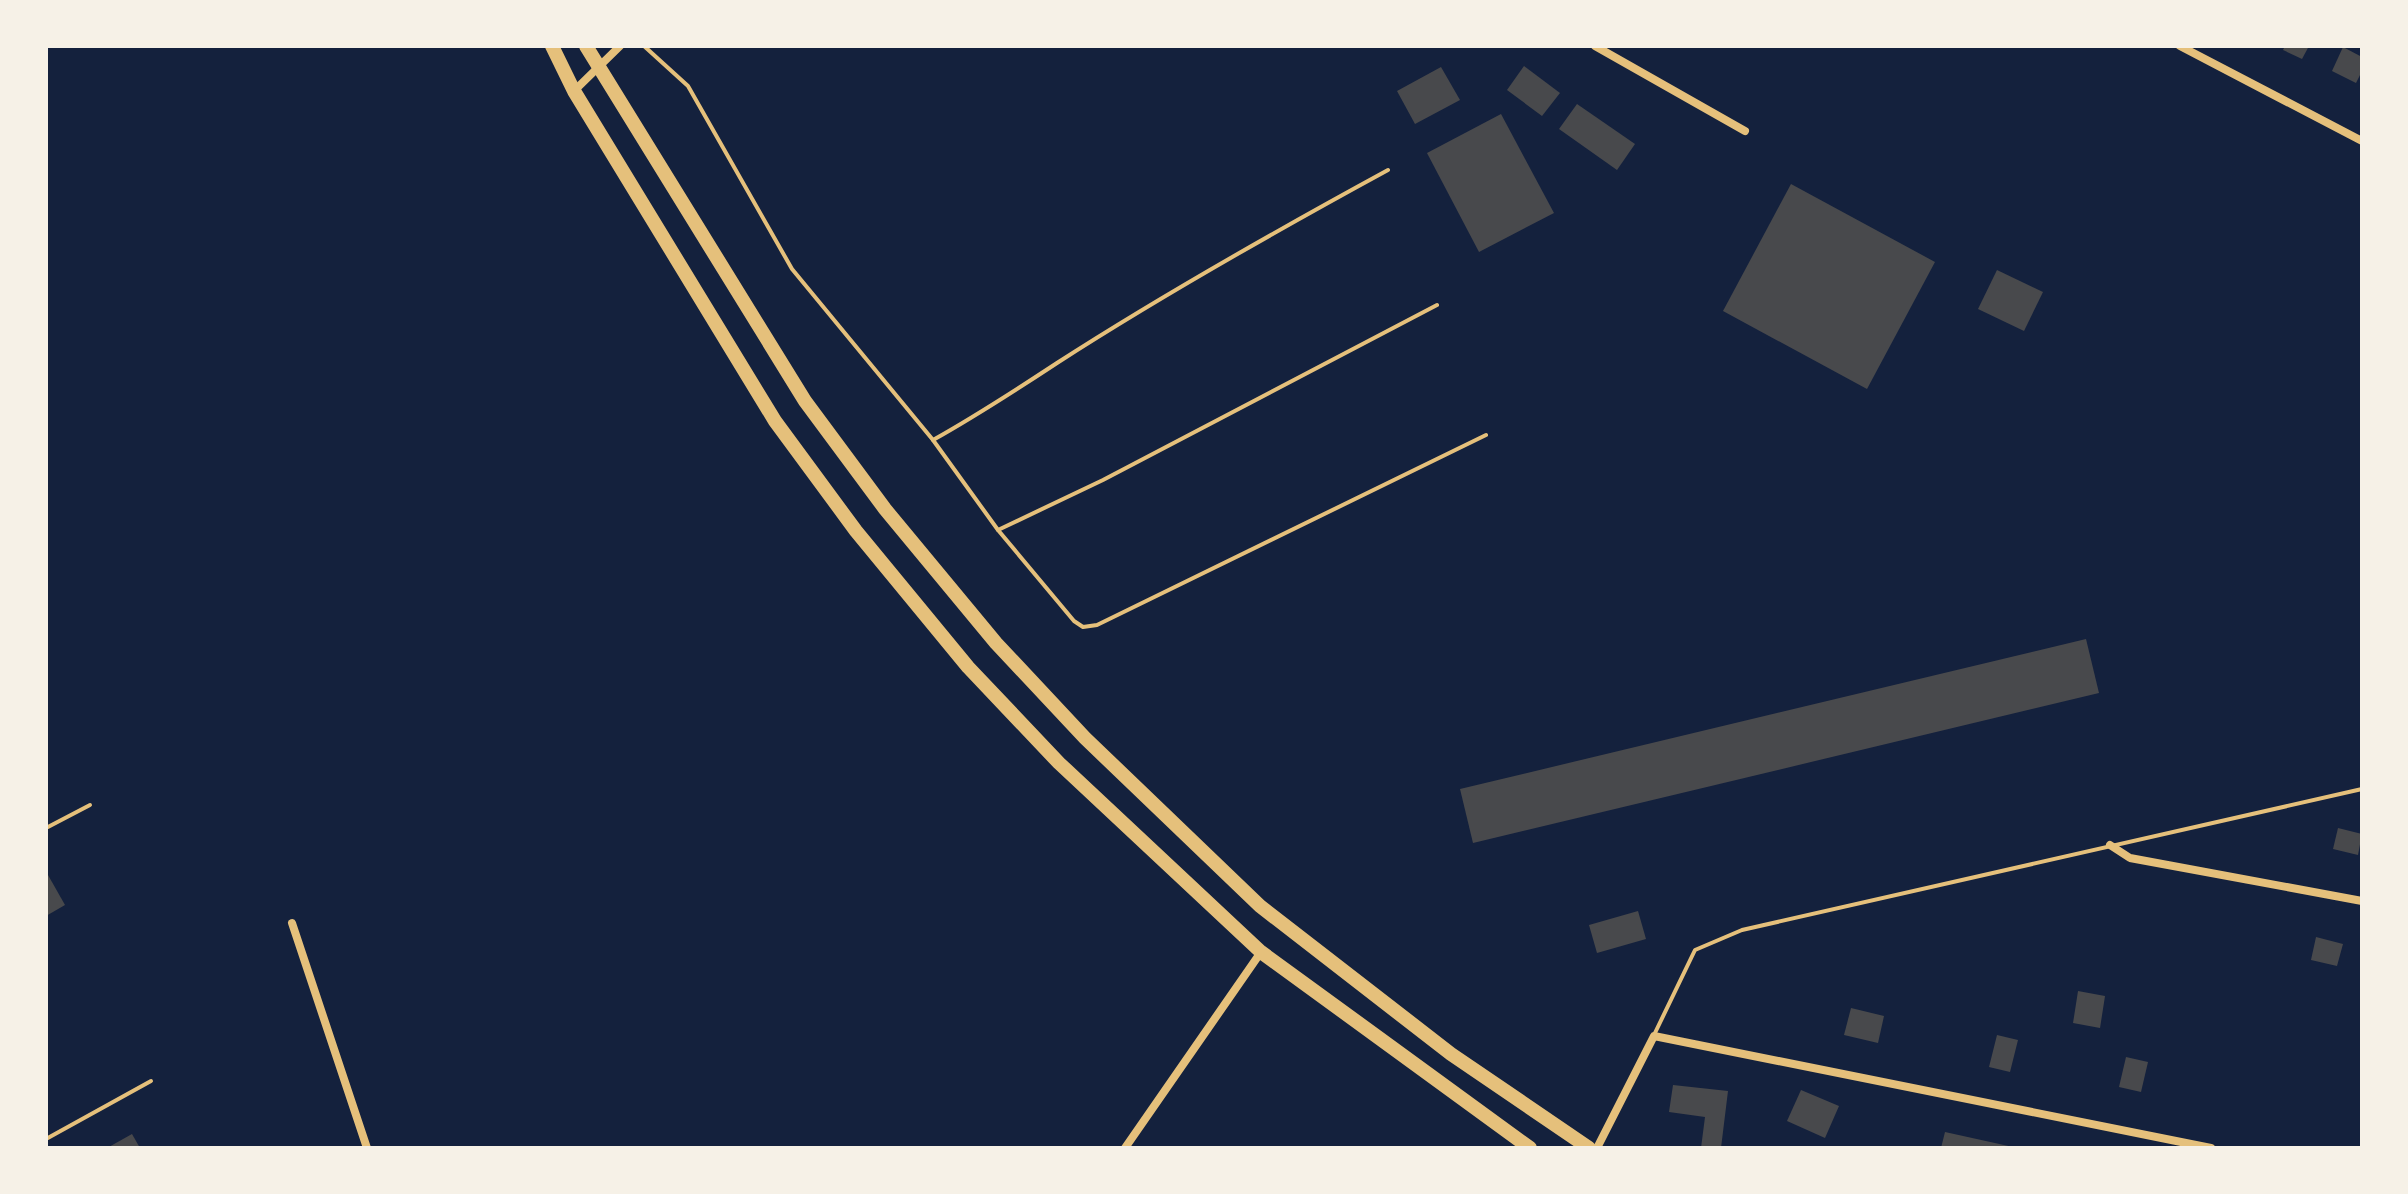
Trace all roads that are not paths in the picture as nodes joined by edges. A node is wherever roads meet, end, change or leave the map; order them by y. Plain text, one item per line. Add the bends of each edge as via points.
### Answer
1 (552, 46) edge
2 (586, 46) edge
3 (620, 46) edge
4 (644, 46) edge
5 (1595, 46) edge
6 (2180, 46) edge
7 (598, 69) junction
8 (574, 91) junction
9 (1745, 131) dead end
10 (2362, 141) edge
11 (1388, 170) dead end
12 (1437, 305) dead end
13 (1486, 435) dead end
14 (933, 440) junction
15 (998, 530) junction
16 (2362, 789) edge
17 (90, 805) dead end
18 (46, 828) edge
19 (2110, 845) junction
20 (2362, 901) edge
21 (292, 923) dead end
22 (1261, 952) junction
23 (1654, 1036) junction
24 (151, 1081) dead end
25 (46, 1139) edge
26 (367, 1148) edge
27 (1125, 1148) edge
28 (1530, 1148) edge
29 (1589, 1148) edge
30 (1597, 1148) edge
31 (2211, 1148) edge

1 - 8 highway
2 - 7 highway
3 - 7 street
4 - 14 lane via 688,86 792,269
5 - 9 street
6 - 10 street
7 - 8 street
7 - 29 highway via 805,401 885,509 996,643 1085,738 1260,906 1451,1054
8 - 22 highway via 775,421 856,531 968,667 1059,763
11 - 14 lane via 1266,236
12 - 15 lane
13 - 15 lane via 1097,625 1083,627 1074,621
14 - 15 lane
16 - 19 lane
17 - 18 lane
19 - 20 street via 2130,858
19 - 23 lane via 1742,930 1695,950
21 - 26 street
22 - 27 street
22 - 28 highway
23 - 30 street
23 - 31 street
24 - 25 lane

